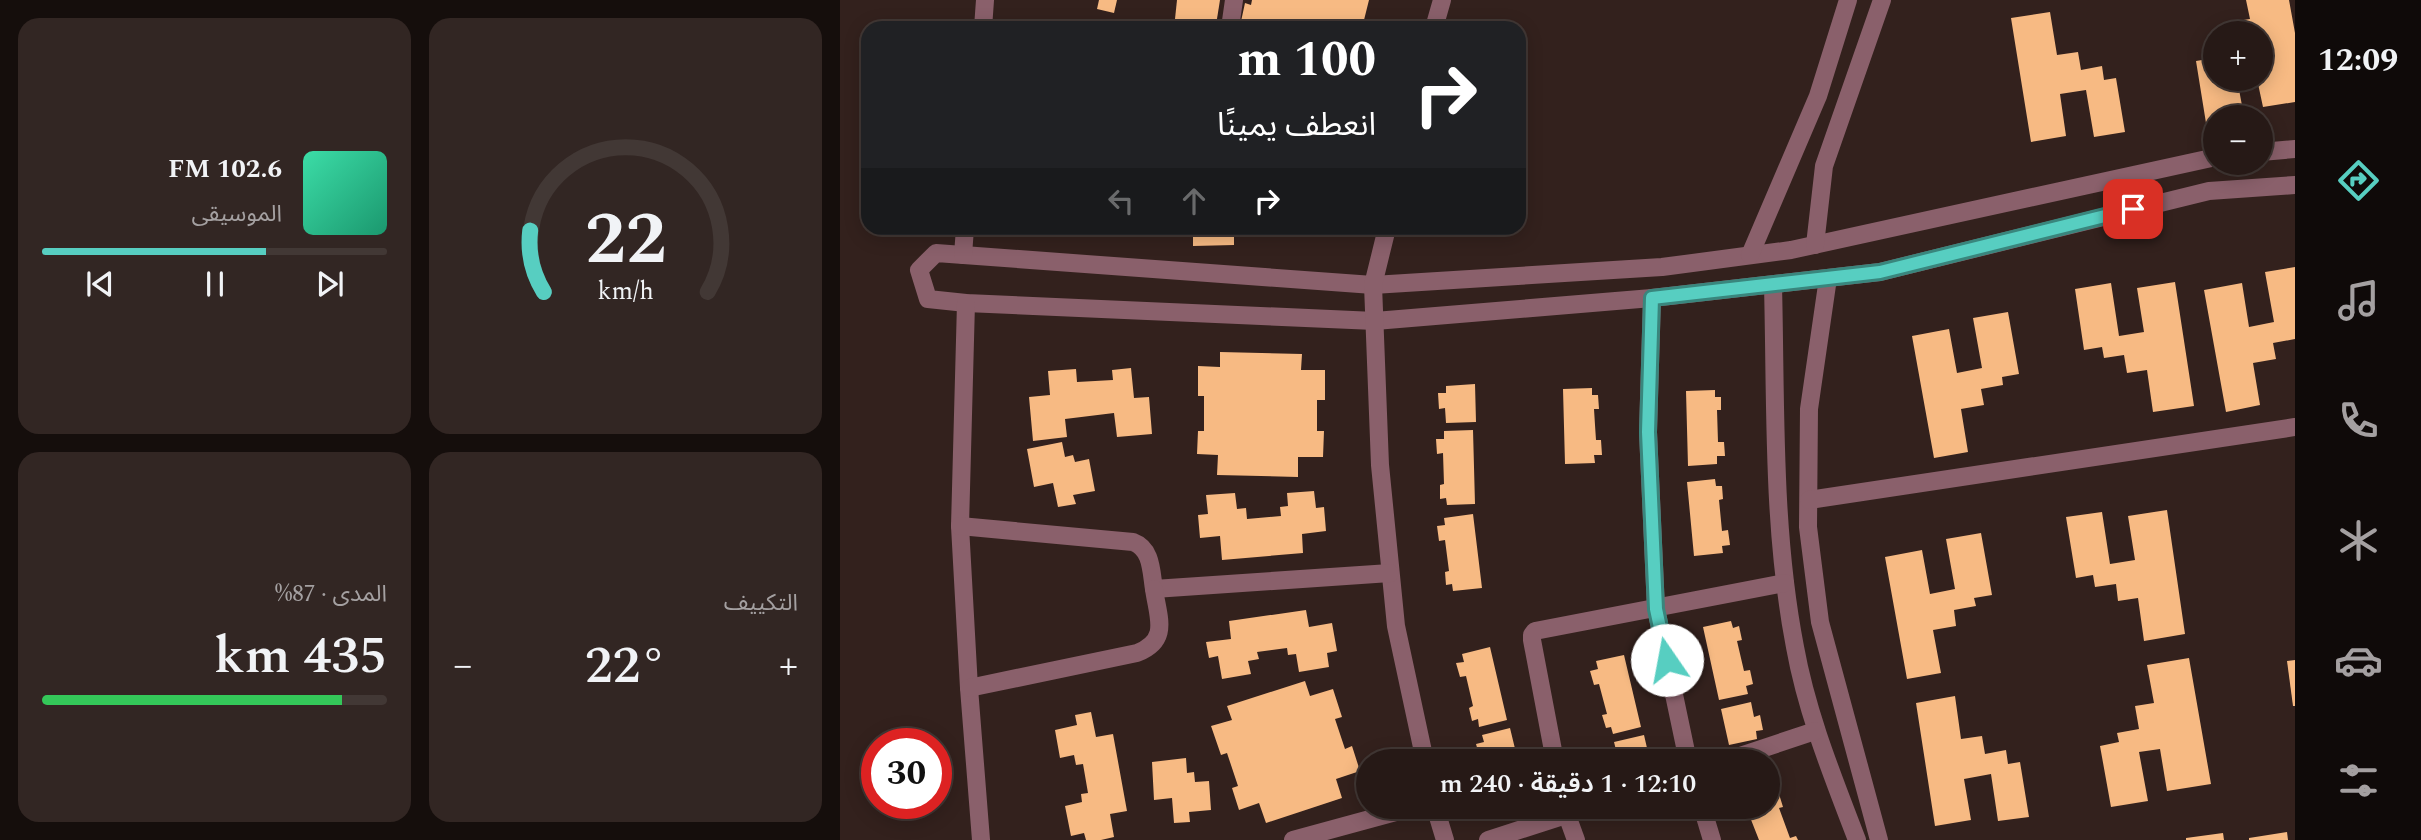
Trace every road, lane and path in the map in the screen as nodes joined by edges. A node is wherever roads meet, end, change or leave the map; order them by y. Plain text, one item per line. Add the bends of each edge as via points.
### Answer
1 (985, 0) edge
2 (1234, 0) edge
3 (1442, 0) edge
4 (1848, 0) edge
5 (1882, 0) edge
6 (984, 21) edge
7 (1231, 21) edge
8 (1436, 21) edge
9 (2295, 149) edge
10 (2273, 151) edge
11 (2203, 160) edge
12 (2295, 185) edge
13 (964, 235) edge
14 (1385, 235) edge
15 (1815, 245) junction
16 (962, 255) junction
17 (1750, 255) junction
18 (1828, 278) junction
19 (1373, 285) junction
20 (1773, 285) junction
21 (1652, 298) junction
22 (966, 303) junction
23 (1375, 321) junction
24 (2295, 428) edge
25 (1809, 500) junction
26 (960, 526) junction
27 (1390, 573) junction
28 (1785, 583) junction
29 (1154, 589) junction
30 (1656, 609) junction
31 (969, 688) junction
32 (1815, 731) junction
33 (1422, 749) edge
34 (1553, 749) edge
35 (1685, 749) edge
36 (1761, 749) edge
37 (1369, 819) edge
38 (1439, 819) edge
39 (1544, 819) edge
40 (1568, 819) edge
41 (1706, 819) edge
42 (981, 840) edge
43 (1293, 840) edge
44 (1445, 840) edge
45 (1488, 840) edge
46 (1576, 840) edge
47 (1712, 840) edge
48 (1857, 840) edge
49 (1880, 840) edge

1 - 6 street
2 - 7 street
3 - 8 street
4 - 17 street via 1818,96
5 - 15 street via 1824,166
9 - 10 street
11 - 15 street
12 - 18 street via 2209,191 1880,272
13 - 16 street
14 - 19 street
15 - 17 street
16 - 19 street
16 - 22 street via 936,253 919,270 928,299
17 - 19 street via 1662,267
18 - 20 street
18 - 25 street via 1809,409
19 - 23 street
20 - 21 street
20 - 28 street via 1777,500
21 - 23 street
21 - 30 street via 1648,432
22 - 23 street
22 - 26 street
23 - 27 street via 1380,465
24 - 25 street
25 - 49 street via 1820,622
26 - 29 street via 1141,545
26 - 31 street
27 - 29 street
27 - 33 street via 1396,626
28 - 30 street
28 - 32 street
29 - 31 street via 1160,632 1151,648
30 - 34 street via 1540,629 1532,635
30 - 35 street
31 - 42 street
32 - 36 street
32 - 48 street
37 - 43 street
38 - 44 street
39 - 45 street
40 - 46 street
41 - 47 street

